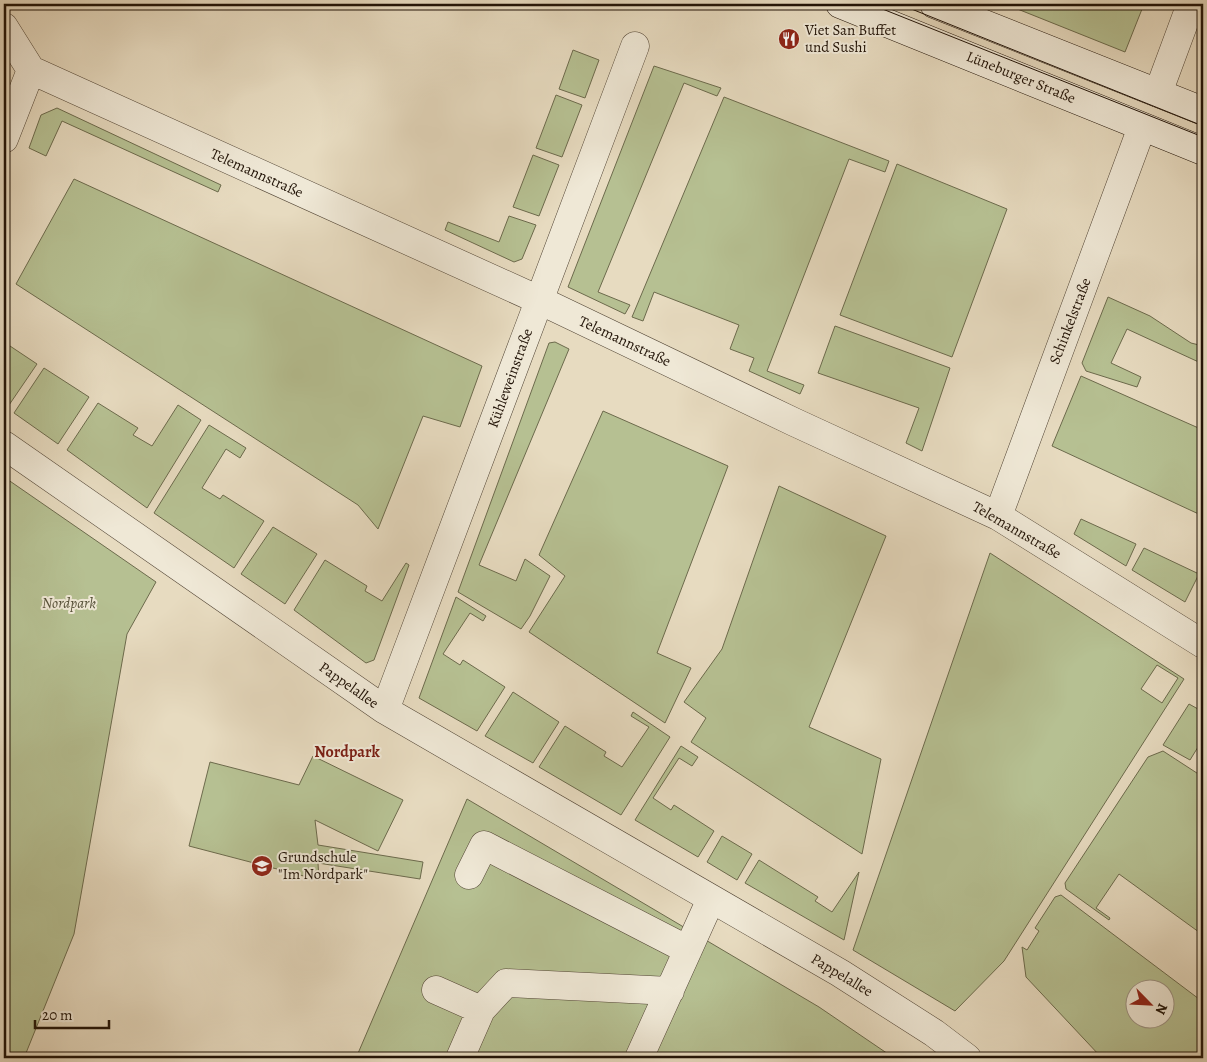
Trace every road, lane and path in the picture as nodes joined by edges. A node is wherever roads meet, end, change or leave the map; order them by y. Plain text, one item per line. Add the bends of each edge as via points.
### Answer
1 (840, 4) edge
2 (934, 4) edge
3 (1191, 4) edge
4 (4, 27) edge
5 (635, 46) dead end
6 (30, 70) junction
7 (1158, 93) junction
8 (1203, 112) edge
9 (1142, 127) junction
10 (4, 138) edge
11 (1203, 151) edge
12 (539, 300) junction
13 (4, 445) edge
14 (998, 516) junction
15 (1203, 644) edge
16 (385, 710) junction
17 (469, 875) dead end
18 (711, 899) junction
19 (688, 950) junction
20 (436, 990) dead end
21 (670, 991) junction
22 (481, 1010) junction
23 (460, 1058) edge
24 (639, 1058) edge
25 (967, 1058) edge

1 - 9 street, Lüneburger Straße
2 - 7 street
3 - 7 street
4 - 6 street
5 - 12 street, Kühleweinstraße
6 - 10 street
6 - 12 street, Telemannstraße
7 - 8 street
9 - 11 street, Lüneburger Straße
9 - 14 street, Schinkelstraße
12 - 14 street, Telemannstraße
12 - 16 street, Kühleweinstraße
13 - 16 street, Pappelallee
14 - 15 street, Telemannstraße
16 - 18 street, Pappelallee
17 - 19 street via 484,845
18 - 19 street
18 - 25 street, Pappelallee via 888,1002
19 - 21 street
20 - 22 street
21 - 22 street via 506,983
21 - 24 street
22 - 23 street

